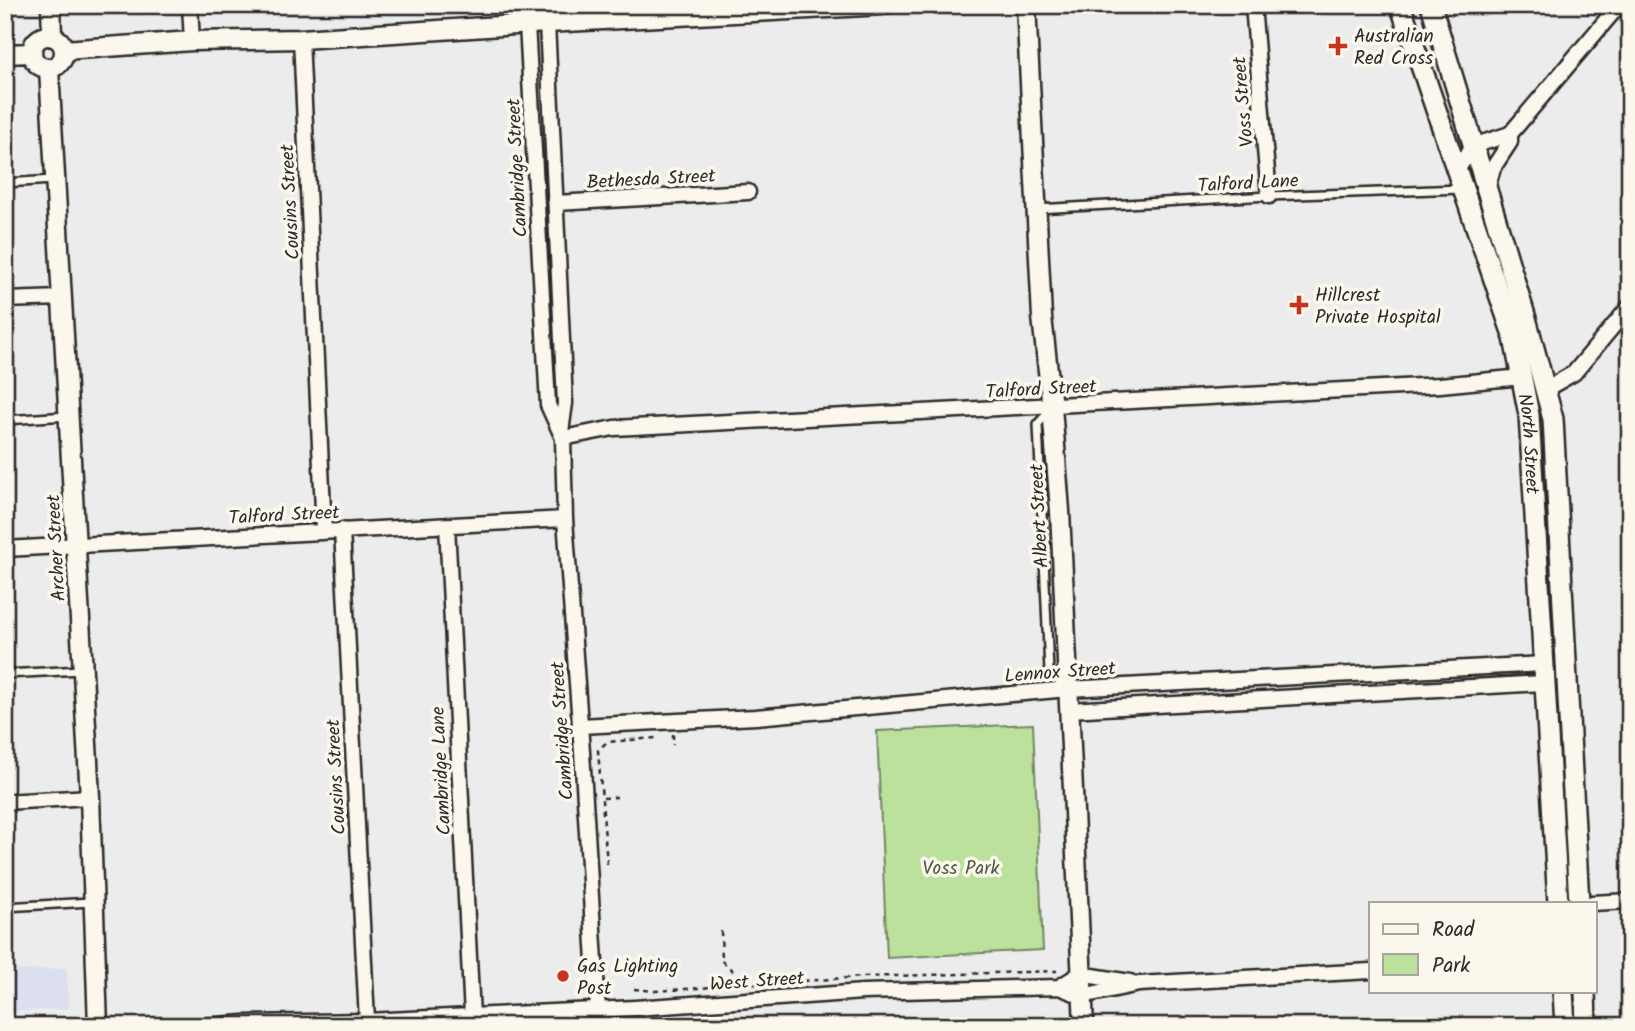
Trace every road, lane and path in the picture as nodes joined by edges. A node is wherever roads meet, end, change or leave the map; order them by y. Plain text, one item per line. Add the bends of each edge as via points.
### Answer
1 (51, 5) edge
2 (190, 5) edge
3 (533, 5) edge
4 (884, 5) edge
5 (1026, 5) edge
6 (1253, 5) edge
7 (1431, 5) edge
8 (1619, 5) edge
9 (873, 6) edge
10 (1326, 6) edge
11 (1392, 9) edge
12 (536, 24) junction
13 (301, 39) junction
14 (192, 41) junction
15 (58, 43) junction
16 (31, 53) junction
17 (5, 54) edge
18 (49, 69) junction
19 (1510, 134) junction
20 (1473, 146) junction
21 (1460, 179) junction
22 (54, 180) junction
23 (5, 183) edge
24 (1486, 190) junction
25 (748, 192) dead end
26 (1269, 196) junction
27 (556, 203) junction
28 (1036, 209) junction
29 (62, 298) junction
30 (5, 300) edge
31 (1630, 306) edge
32 (1522, 377) junction
33 (1546, 389) junction
34 (1052, 407) junction
35 (1529, 415) junction
36 (69, 416) junction
37 (5, 420) edge
38 (562, 436) junction
39 (565, 519) junction
40 (447, 525) junction
41 (342, 530) junction
42 (324, 531) junction
43 (76, 545) junction
44 (5, 549) edge
45 (82, 670) junction
46 (1544, 673) junction
47 (5, 674) edge
48 (1068, 689) junction
49 (1069, 710) junction
50 (580, 726) junction
51 (660, 737) dead end
52 (599, 765) junction
53 (606, 765) dead end
54 (90, 797) junction
55 (617, 797) dead end
56 (603, 798) junction
57 (5, 802) edge
58 (607, 864) dead end
59 (1630, 901) edge
60 (96, 902) junction
61 (1558, 902) edge
62 (1579, 902) edge
63 (1596, 903) edge
64 (5, 907) edge
65 (721, 931) dead end
66 (1369, 971) edge
67 (1080, 974) junction
68 (746, 984) dead end
69 (1139, 984) junction
70 (1059, 987) junction
71 (1563, 992) edge
72 (1584, 992) edge
73 (1082, 996) junction
74 (598, 1010) junction
75 (472, 1016) junction
76 (367, 1021) junction
77 (245, 1024) edge
78 (98, 1026) edge
79 (206, 1026) edge
80 (599, 1026) edge
81 (1084, 1026) edge
82 (1565, 1026) edge
83 (1586, 1026) edge

1 - 15 street
2 - 14 street
3 - 12 street, Cambridge Street
4 - 9 street
5 - 28 street, Albert Street
6 - 26 street, Voss Street
7 - 20 main road, North Street
8 - 19 street
9 - 12 street
10 - 11 path
11 - 21 main road, North Street via 1402,10
12 - 13 street
12 - 27 street, Cambridge Street
12 - 38 street, Cambridge Street via 548,405
13 - 14 street
13 - 42 street, Cousins Street
14 - 15 street
15 - 16 street via 38,39
15 - 18 street via 58,64
16 - 17 street
16 - 18 street via 35,62
18 - 22 street, Archer Street
19 - 20 street
19 - 24 street
20 - 21 street
20 - 24 main road, North Street
21 - 26 lane, Talford Lane
21 - 32 main road, North Street via 1514,338
22 - 23 lane
22 - 29 street, Archer Street
24 - 33 main road, North Street
25 - 27 street, Bethesda Street
26 - 28 lane, Talford Lane
27 - 38 street, Cambridge Street via 565,403
28 - 34 street, Albert Street
29 - 30 street
29 - 36 street, Archer Street
31 - 33 street via 1574,373
32 - 34 street, Talford Street
32 - 35 main road, North Street
33 - 35 street
33 - 62 main road, North Street via 1553,419
34 - 38 street, Talford Street via 614,428
34 - 48 street, Albert Street
35 - 46 main road, North Street
36 - 37 lane
36 - 43 street, Archer Street
38 - 39 street, Cambridge Street
39 - 40 street, Talford Street
39 - 50 street, Cambridge Street
40 - 41 street, Talford Street
40 - 75 street, Cambridge Lane
41 - 42 street, Talford Street
41 - 76 street, Cousins Street
42 - 43 street, Talford Street
43 - 44 street, Talford Street
43 - 45 street, Archer Street
45 - 47 lane
45 - 54 street, Archer Street
46 - 48 street, Lennox Street
46 - 49 street, Lennox Street
46 - 61 main road, North Street
48 - 49 street, Albert Street
48 - 50 street, Lennox Street via 756,717
49 - 67 street, Albert Street
50 - 74 street, Cambridge Street
51 - 52 path via 607,742 598,750
52 - 53 path
52 - 56 path
54 - 57 street
54 - 60 street, Archer Street
55 - 56 path
56 - 58 path
59 - 63 street
60 - 64 lane
60 - 78 street, Archer Street
65 - 68 path via 722,961
66 - 69 street
67 - 69 street
67 - 70 street
67 - 73 street, Albert Street
69 - 73 street
70 - 73 street, West Street
70 - 74 street, West Street via 863,992
71 - 82 main road
72 - 83 main road
73 - 81 street, Albert Street
74 - 75 street, West Street
74 - 80 street, Cambridge Street
75 - 76 street, West Street
76 - 77 street, West Street
77 - 79 street, West Street

